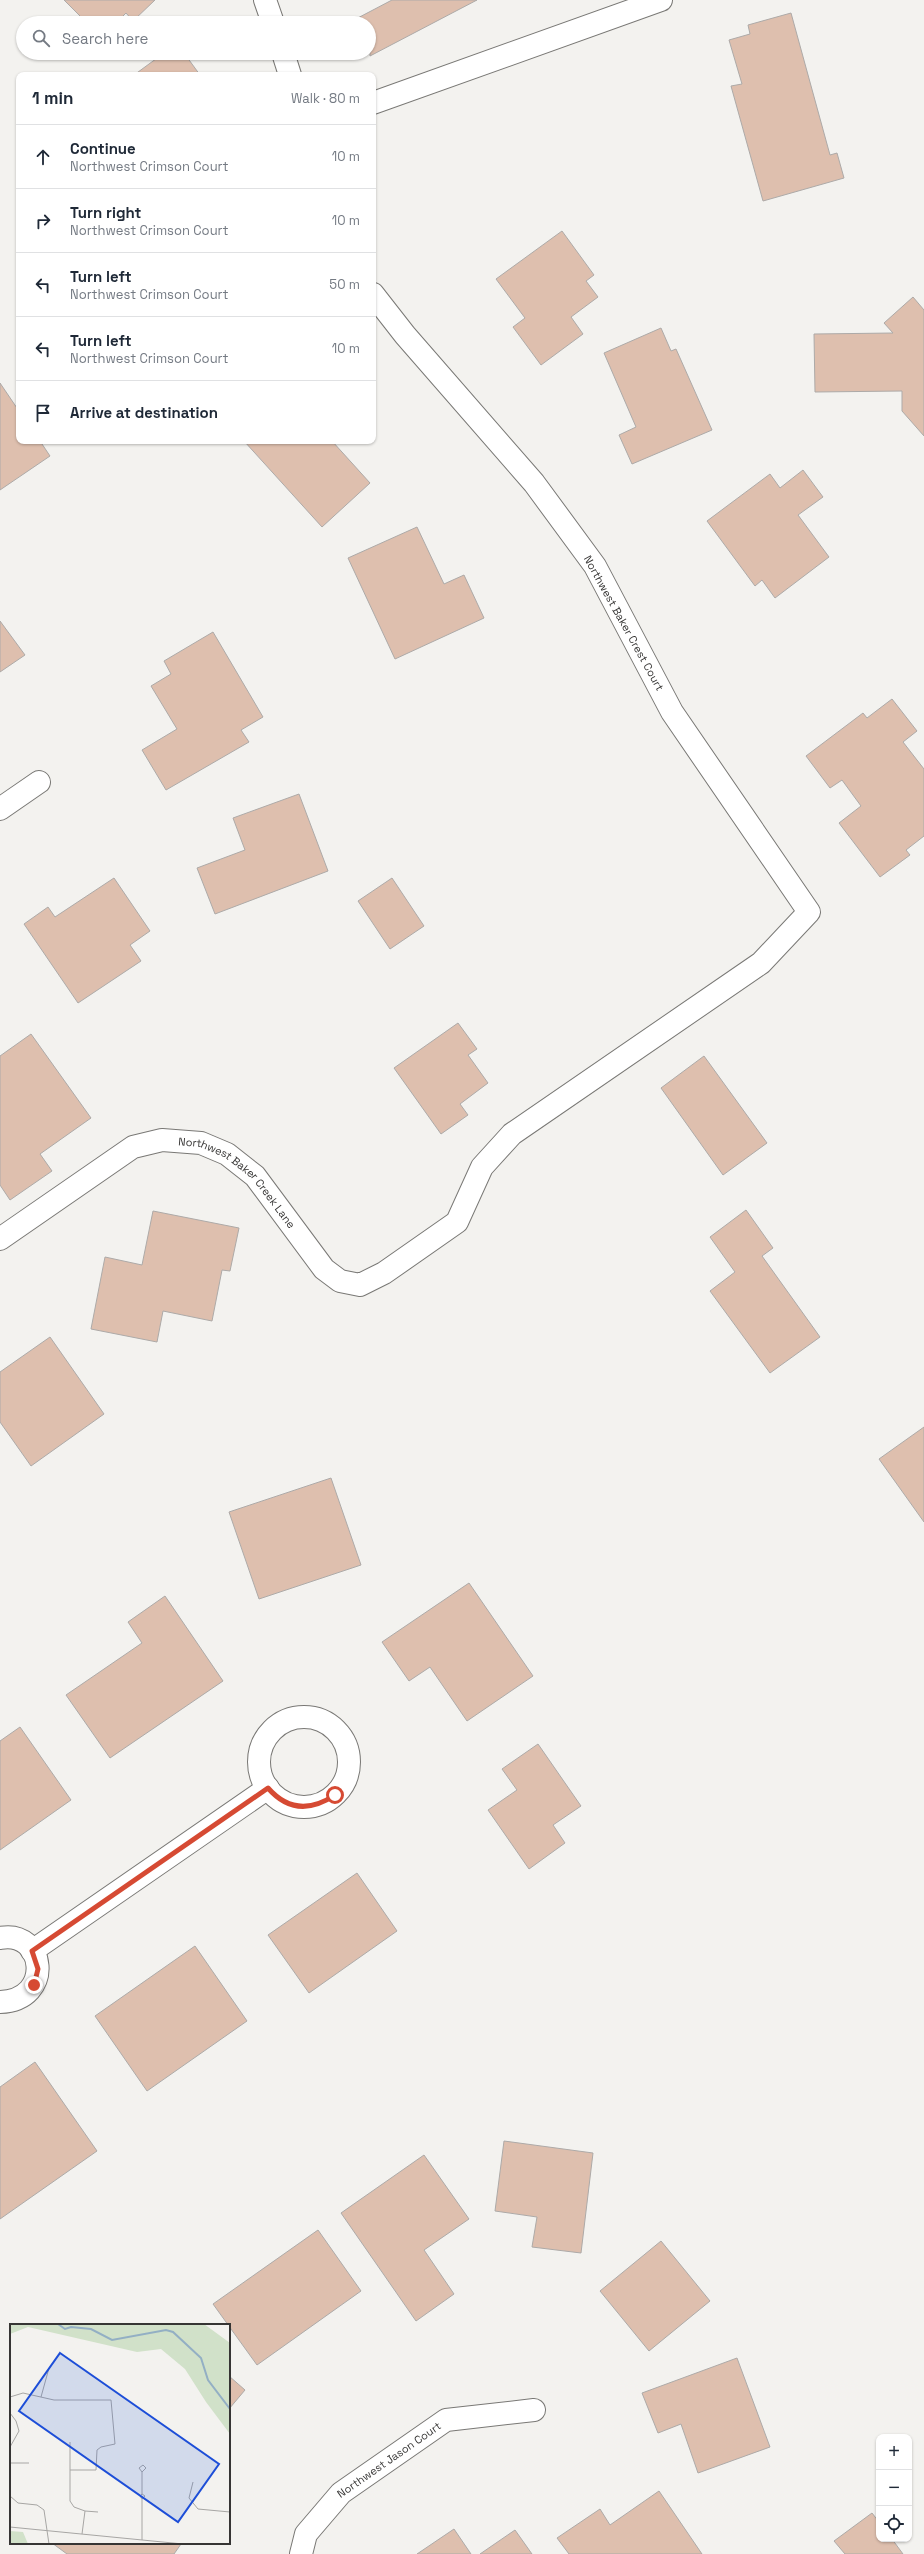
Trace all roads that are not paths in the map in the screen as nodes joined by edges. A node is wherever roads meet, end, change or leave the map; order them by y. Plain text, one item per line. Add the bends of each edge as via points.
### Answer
1 (265, 0) edge
2 (661, 0) edge
3 (271, 16) edge
4 (285, 60) edge
5 (289, 72) edge
6 (376, 102) edge
7 (376, 298) edge
8 (39, 782) dead end
9 (0, 809) edge
10 (457, 1222) joint
11 (0, 1239) edge
12 (268, 1788) junction
13 (0, 1938) edge
14 (32, 1951) junction
15 (0, 2002) edge
16 (534, 2410) dead end
17 (301, 2554) edge

1 - 3 street
2 - 6 street
4 - 5 street
7 - 10 street, Northwest Baker Crest Court via 405,335 534,483 595,566 672,712 809,912 760,963 512,1134 482,1167
8 - 9 street
10 - 11 street, Northwest Baker Creek Lane via 384,1273 360,1285 340,1281 324,1269 255,1176 227,1154 201,1144 162,1140 133,1146
12 - 12 street via 284,1802 294,1806 313,1807 324,1803 335,1795 349,1773 346,1742 329,1724 320,1719 308,1716 286,1720 273,1728 260,1750 258,1761 261,1775
12 - 14 street
13 - 14 street via 18,1939
14 - 15 street via 38,1969 34,1985 26,1995 13,2001
16 - 17 street, Northwest Jason Court via 446,2420 341,2493 306,2534

